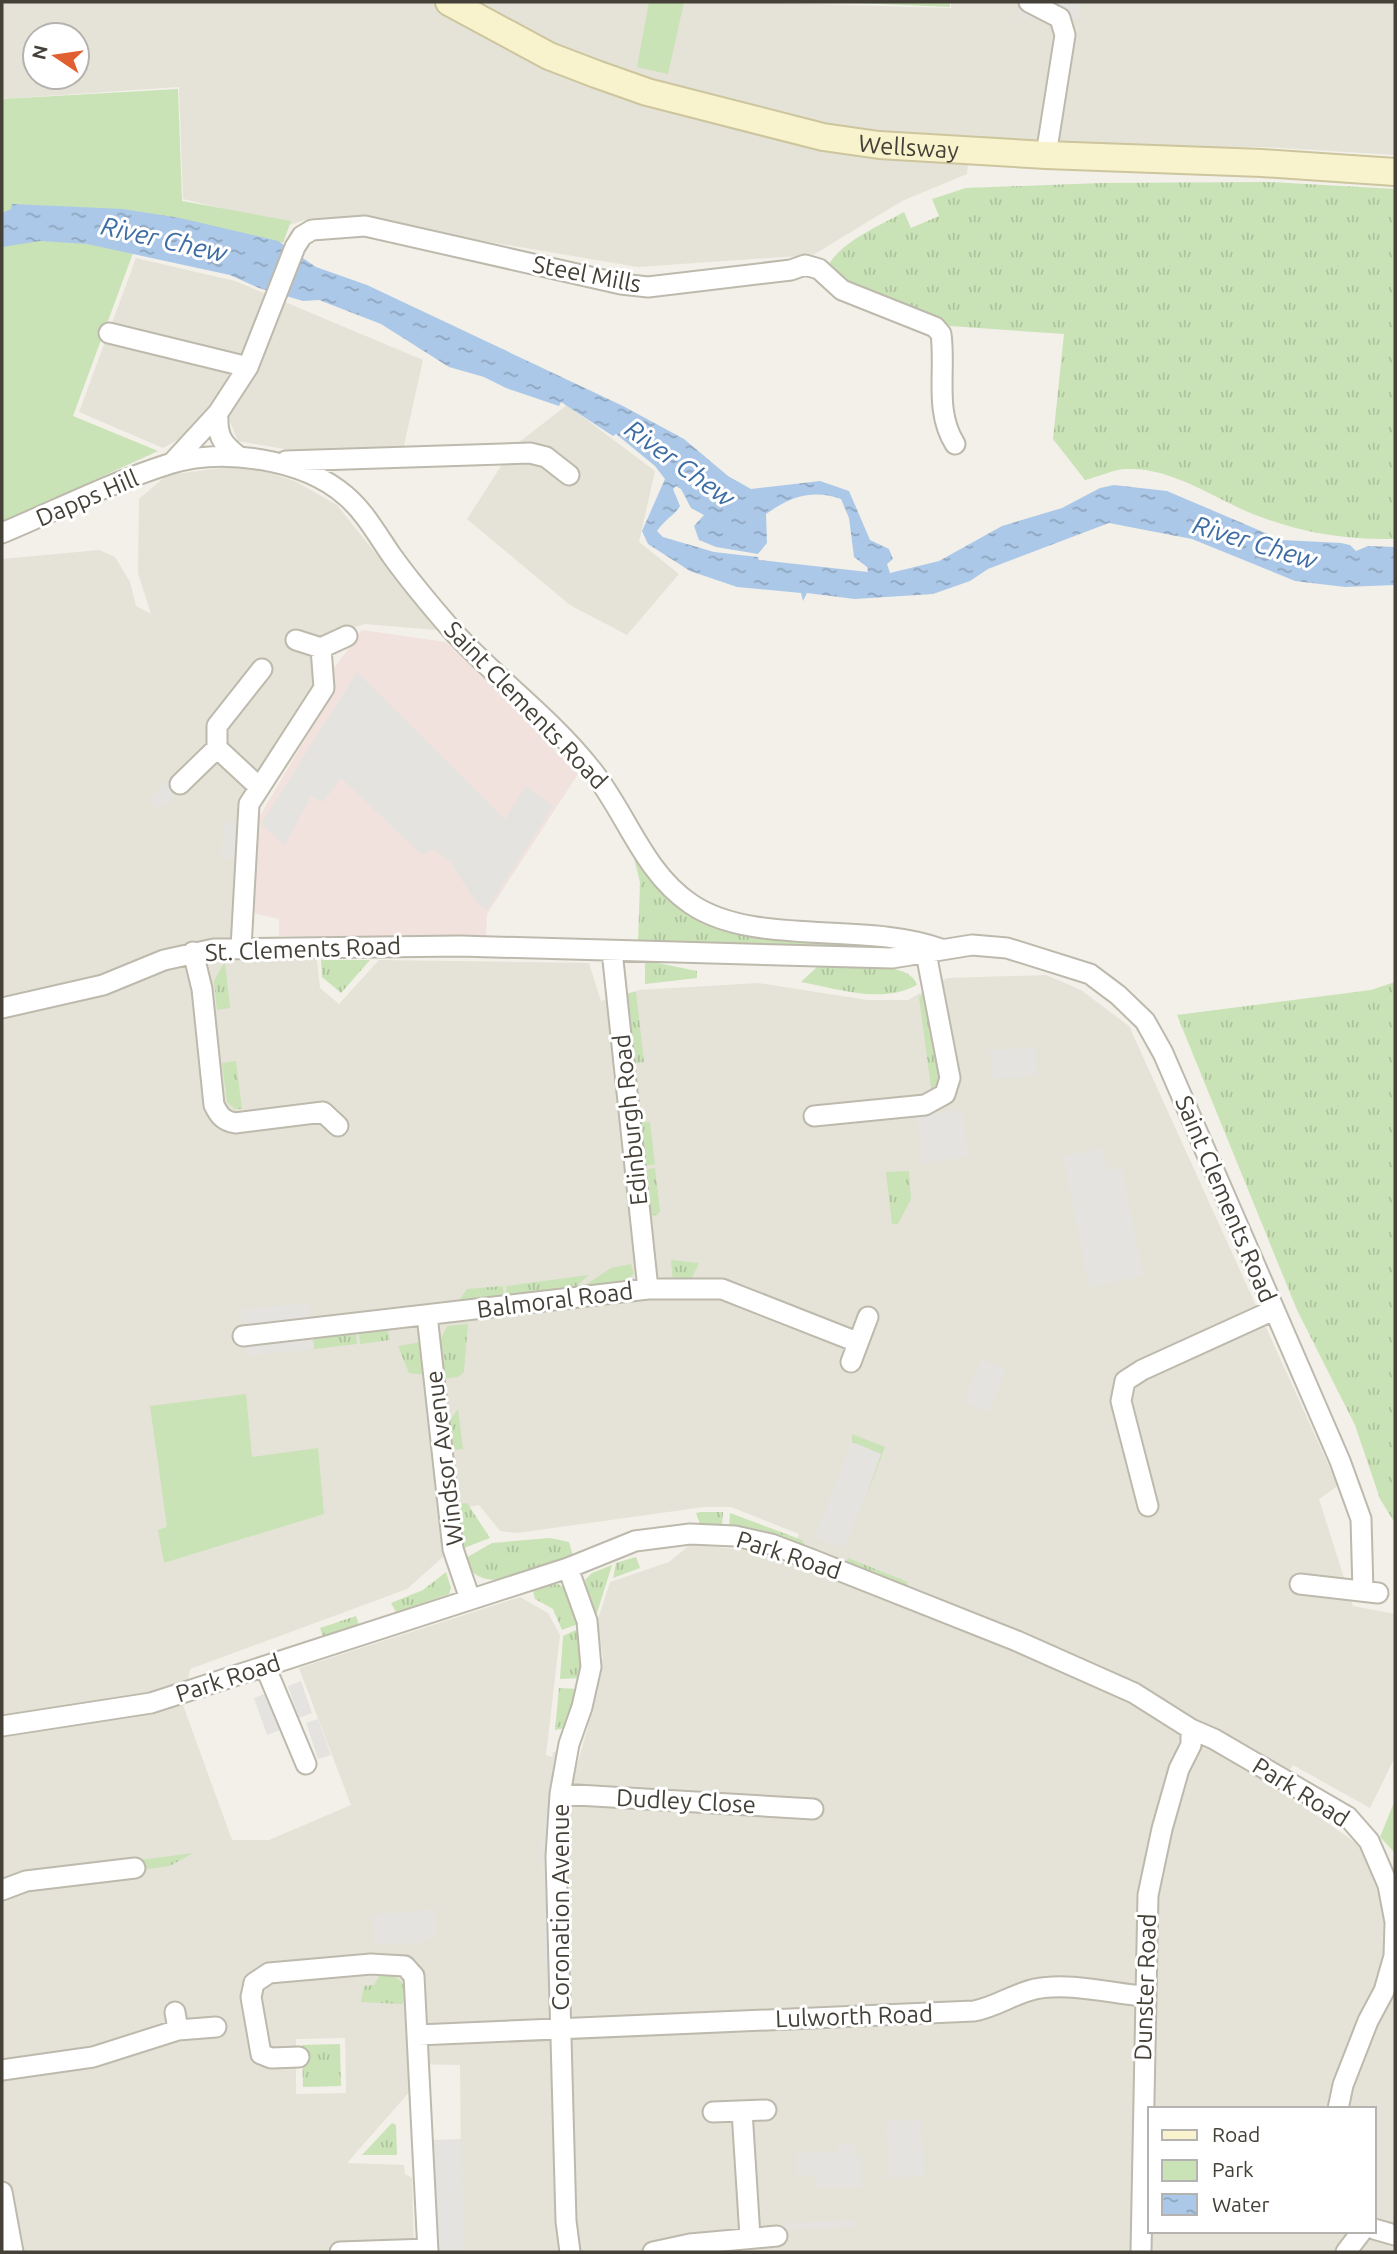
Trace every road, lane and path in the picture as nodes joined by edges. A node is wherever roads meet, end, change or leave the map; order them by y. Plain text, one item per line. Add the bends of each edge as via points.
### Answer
1 (449, 2) edge
2 (1029, 2) edge
3 (1046, 155) junction
4 (1395, 172) edge
5 (109, 333) dead end
6 (247, 367) junction
7 (218, 413) junction
8 (955, 444) dead end
9 (238, 456) junction
10 (277, 461) junction
11 (172, 463) junction
12 (569, 475) dead end
13 (2, 533) edge
14 (347, 636) dead end
15 (296, 640) dead end
16 (321, 648) junction
17 (262, 669) dead end
18 (217, 748) junction
19 (180, 784) dead end
20 (259, 787) junction
21 (241, 948) junction
22 (612, 951) junction
23 (934, 951) junction
24 (193, 952) junction
25 (2, 1008) edge
26 (814, 1116) dead end
27 (338, 1126) dead end
28 (648, 1289) junction
29 (1274, 1310) junction
30 (427, 1315) junction
31 (868, 1317) dead end
32 (243, 1336) dead end
33 (857, 1342) junction
34 (851, 1362) dead end
35 (1148, 1506) dead end
36 (568, 1568) junction
37 (1300, 1584) dead end
38 (470, 1599) junction
39 (265, 1666) junction
40 (2, 1726) edge
41 (1191, 1730) junction
42 (306, 1764) dead end
43 (560, 1794) junction
44 (813, 1809) dead end
45 (135, 1868) dead end
46 (2, 1890) edge
47 (1395, 1923) edge
48 (1143, 1996) junction
49 (216, 2027) dead end
50 (559, 2028) junction
51 (418, 2035) junction
52 (299, 2057) dead end
53 (2, 2070) edge
54 (1338, 2107) edge
55 (766, 2110) dead end
56 (742, 2111) junction
57 (713, 2112) dead end
58 (2, 2192) edge
59 (1376, 2230) edge
60 (1360, 2233) edge
61 (1395, 2235) edge
62 (777, 2236) dead end
63 (750, 2237) junction
64 (428, 2250) edge
65 (13, 2252) edge
66 (340, 2252) edge
67 (570, 2252) edge
68 (653, 2252) edge
69 (1141, 2252) edge
70 (1346, 2252) edge

1 - 3 main road, Wellsway via 549,56 596,74 770,124 879,145
2 - 3 street via 1059,18 1065,35
3 - 4 main road, Wellsway
5 - 6 street
6 - 7 street, Steel Mills
6 - 8 street, Steel Mills via 295,247 313,230 365,226 649,287 804,265 819,269 842,290 935,327 942,334 941,401
7 - 9 street via 217,430 223,444
7 - 11 street, Dapps Hill
9 - 10 street, Saint Clements Road
9 - 11 street, Dapps Hill
10 - 12 street via 530,453 546,457
10 - 23 street, Saint Clements Road via 324,481 356,505 453,631 525,697 589,766 614,797 650,864 692,905 718,917 761,927 914,939
11 - 13 street, Dapps Hill
14 - 16 street
15 - 16 street
16 - 20 street via 324,688
17 - 18 street via 217,726
18 - 19 street
18 - 20 street
20 - 21 street via 248,804
21 - 22 street, St. Clements Road via 460,946
21 - 24 street, St. Clements Road
22 - 23 street, Saint Clements Road via 892,958
22 - 28 street, Edinburgh Road
23 - 26 street via 950,1077 946,1094 925,1105
23 - 29 street, Saint Clements Road via 972,945 1007,948 1069,966 1090,974 1145,1021
24 - 25 street, St. Clements Road via 103,985
24 - 27 street via 219,1115 235,1123 323,1112
28 - 30 street, Balmoral Road
28 - 33 street, Balmoral Road via 722,1289
29 - 35 street via 1125,1381 1121,1401
29 - 37 street, Saint Clements Road via 1361,1519 1370,1592
30 - 32 street, Balmoral Road
30 - 38 street, Windsor Avenue via 453,1549
31 - 33 street
33 - 34 street
36 - 38 street, Park Road
36 - 41 street, Park Road via 635,1541 690,1534 771,1544 1134,1693
36 - 43 street, Coronation Avenue via 587,1621 591,1667
38 - 39 street, Park Road
39 - 40 street, Park Road via 151,1703
39 - 42 street
41 - 47 street, Park Road via 1348,1817 1369,1841 1388,1885
41 - 48 street, Dunster Road via 1191,1745 1179,1769 1148,1895
43 - 44 street, Dudley Close
43 - 50 street, Coronation Avenue via 556,1857
45 - 46 street via 26,1881
47 - 54 street, Park Road via 1394,1956 1384,1991 1368,2021
48 - 50 street, Lulworth Road via 1053,1988 1035,1989 974,2011
48 - 69 street, Dunster Road
49 - 53 street via 176,2021 93,2057
50 - 51 street, Lulworth Road
50 - 67 street, Coronation Avenue
51 - 52 street via 414,1976 405,1966 371,1964 269,1973 254,1983 251,1997 257,2045 261,2054 271,2058
51 - 64 street
55 - 56 street
56 - 57 street
56 - 63 street
58 - 65 street
59 - 61 street
60 - 70 street
62 - 63 street
63 - 68 street
64 - 66 street

